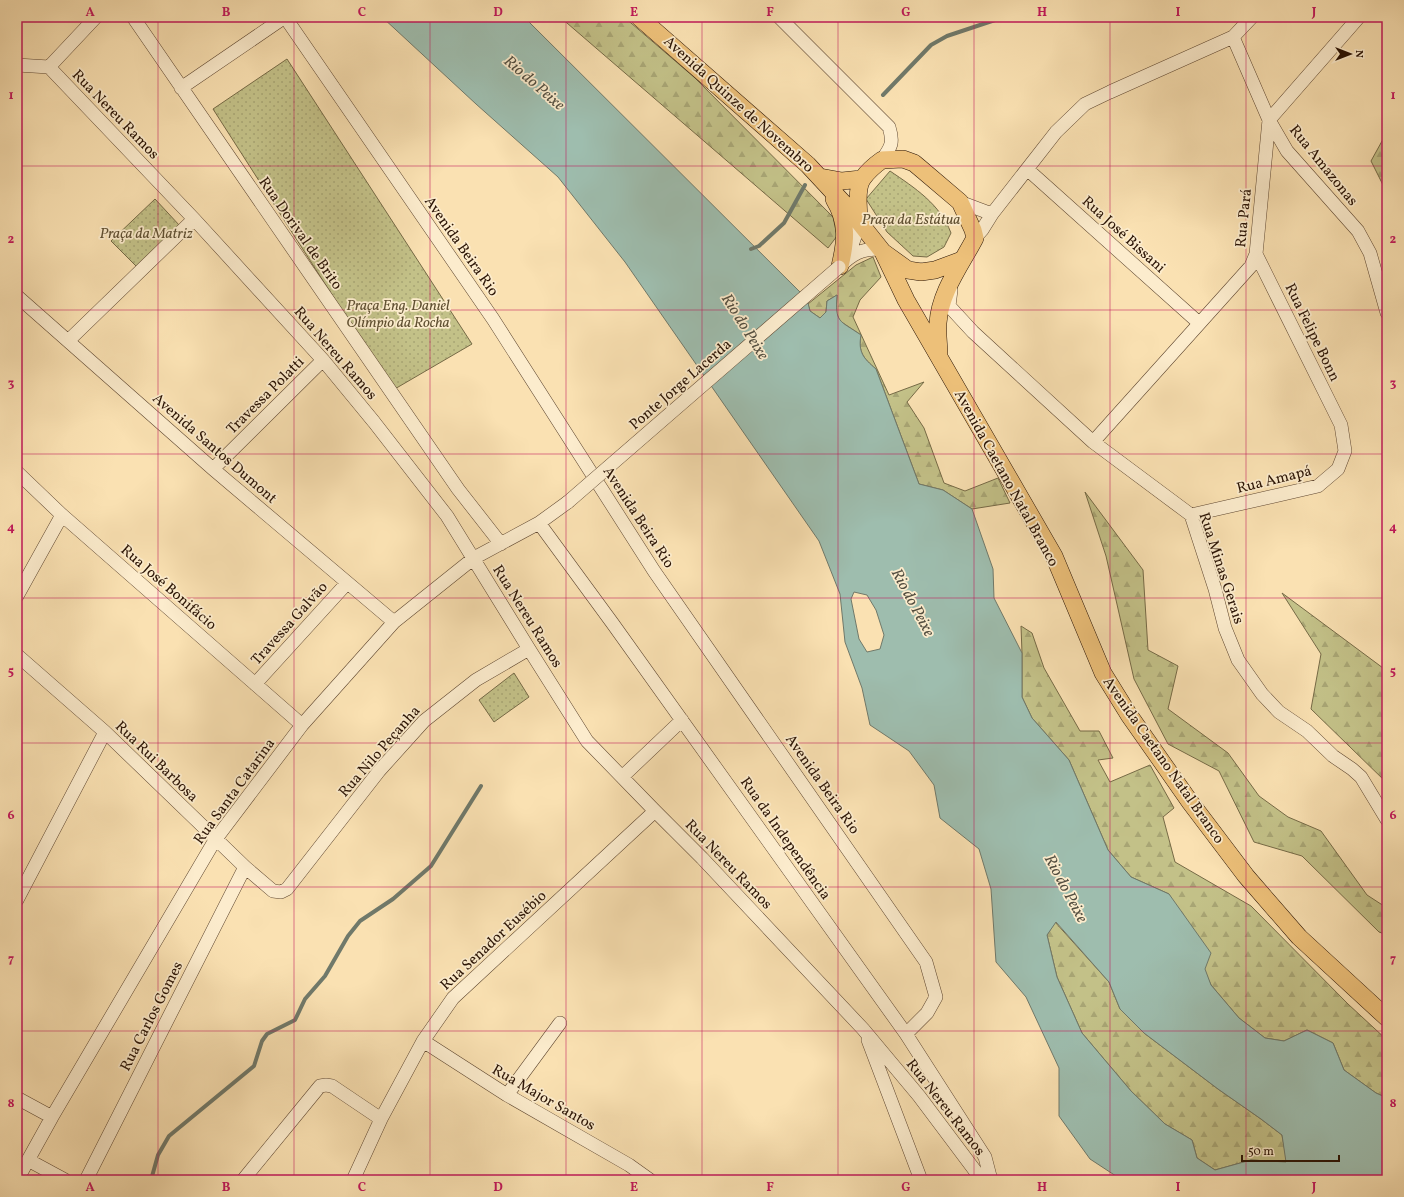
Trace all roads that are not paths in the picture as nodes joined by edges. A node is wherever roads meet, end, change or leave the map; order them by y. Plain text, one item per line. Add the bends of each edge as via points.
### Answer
1 (96, 17) edge
2 (133, 17) edge
3 (285, 17) edge
4 (639, 17) edge
5 (779, 17) edge
6 (1252, 17) edge
7 (1359, 17) edge
8 (1233, 37) junction
9 (17, 65) edge
10 (50, 67) junction
11 (181, 88) junction
12 (1269, 120) junction
13 (882, 160) junction
14 (1027, 168) junction
15 (820, 177) junction
16 (861, 179) junction
17 (960, 202) junction
18 (992, 214) junction
19 (194, 219) junction
20 (860, 222) junction
21 (975, 238) junction
22 (882, 251) junction
23 (1256, 254) junction
24 (962, 260) junction
25 (842, 263) junction
26 (953, 277) junction
27 (17, 296) edge
28 (1387, 313) edge
29 (1199, 323) junction
30 (68, 341) junction
31 (939, 357) junction
32 (323, 360) junction
33 (1341, 425) joint
34 (1093, 442) junction
35 (213, 469) junction
36 (17, 472) edge
37 (568, 502) joint
38 (62, 515) junction
39 (1191, 515) junction
40 (539, 523) junction
41 (500, 544) junction
42 (474, 558) junction
43 (347, 582) junction
44 (17, 596) edge
45 (394, 622) junction
46 (529, 649) junction
47 (17, 654) edge
48 (256, 684) junction
49 (682, 720) junction
50 (302, 725) junction
51 (105, 732) junction
52 (622, 777) junction
53 (654, 811) junction
54 (1387, 820) edge
55 (215, 840) junction
56 (245, 867) junction
57 (273, 891) joint
58 (17, 900) edge
59 (1387, 1018) edge
60 (560, 1023) dead end
61 (863, 1029) junction
62 (906, 1034) junction
63 (423, 1041) junction
64 (507, 1095) junction
65 (17, 1098) edge
66 (52, 1117) junction
67 (381, 1120) junction
68 (28, 1160) junction
69 (17, 1180) edge
70 (66, 1180) edge
71 (86, 1180) edge
72 (243, 1180) edge
73 (353, 1180) edge
74 (650, 1180) edge
75 (921, 1180) edge
76 (982, 1180) edge
77 (991, 1180) edge

1 - 10 street
2 - 11 street, Rua Dorival de Brito
3 - 11 street
3 - 62 street, Avenida Beira Rio via 493,319 654,571 926,962 936,997 927,1013
4 - 15 main road, Avenida Quinze de Novembro
5 - 13 street via 889,127 892,143
6 - 8 street
7 - 12 street
8 - 12 street, Rua Amazonas
8 - 14 street via 1085,104 1056,132
9 - 10 street
10 - 19 street, Rua Nereu Ramos
11 - 41 street, Rua Dorival de Brito via 458,489
12 - 23 street, Rua Pará
12 - 28 street, Rua Amazonas via 1287,151 1358,231 1370,253
13 - 16 main road
13 - 17 main road via 903,159 914,162
14 - 18 street
14 - 29 street, Rua José Bissani
15 - 16 main road, Avenida Quinze de Novembro via 842,181
15 - 20 main road, Avenida Quinze de Novembro
15 - 25 main road via 842,214 845,238
16 - 20 main road via 858,209
17 - 18 street
17 - 21 main road
18 - 21 street
19 - 30 street
19 - 32 street, Rua Nereu Ramos
20 - 22 main road
20 - 25 street
21 - 24 main road
22 - 24 main road via 908,270 921,272 935,270
22 - 25 street, Ponte Jorge Lacerda via 858,251
22 - 31 main road, Avenida Caetano Natal Branco via 906,300
23 - 29 street, Rua Pará via 1251,266
23 - 33 street, Rua Felipe Bonn
24 - 26 main road, Avenida Caetano Natal Branco
25 - 37 street, Ponte Jorge Lacerda, bridge
26 - 31 main road, Avenida Caetano Natal Branco via 944,297 938,322
26 - 34 street, Rua Minas Gerais via 949,306 956,315
27 - 30 street, Avenida Santos Dumont
29 - 34 street, Rua Pará
30 - 35 street, Avenida Santos Dumont
31 - 59 main road, Avenida Caetano Natal Branco via 1054,556 1103,673 1129,715 1246,876 1300,937
32 - 35 street, Travessa Polatti
32 - 42 street, Rua Nereu Ramos via 442,510
33 - 39 street, Rua Amapá via 1345,451 1338,470 1318,486
34 - 39 street, Rua Minas Gerais
35 - 43 street, Avenida Santos Dumont
36 - 38 street, Rua José Bonifácio
37 - 40 street, Rua Santa Catarina
38 - 44 street
38 - 48 street, Rua José Bonifácio
39 - 54 street, Rua Minas Gerais via 1225,628 1238,660 1262,694 1279,712 1307,731 1333,756 1361,777
40 - 41 street, Rua Santa Catarina
40 - 49 street, Rua da Independência
41 - 42 street, Rua Santa Catarina
42 - 45 street, Rua Santa Catarina
42 - 46 street, Rua Nereu Ramos
43 - 45 street, Avenida Santos Dumont
43 - 48 street, Travessa Galvão
45 - 50 street, Rua Santa Catarina
46 - 52 street, Rua Nereu Ramos via 587,741
46 - 57 street, Rua Nilo Peçanha via 476,680 424,721 379,771 287,889 281,892
47 - 51 street, Rua Rui Barbosa
48 - 50 street, Rua José Bonifácio
49 - 52 street
49 - 62 street, Rua da Independência
50 - 55 street, Rua Santa Catarina
51 - 55 street, Rua Rui Barbosa
51 - 58 street
52 - 53 street, Rua Nereu Ramos
53 - 61 street, Rua Nereu Ramos via 707,863
53 - 63 street, Rua Senador Eusébio via 453,998
55 - 56 street, Rua Rui Barbosa
55 - 66 street, Rua Santa Catarina
56 - 57 street, Rua Rui Barbosa
56 - 71 street, Rua Carlos Gomes
60 - 64 street
61 - 75 street
61 - 76 street, Rua Nereu Ramos via 919,1096
62 - 77 street, Rua da Independência via 985,1157
63 - 64 street, Rua Major Santos
63 - 67 street, Rua Senador Eusébio
64 - 74 street, Rua Major Santos via 629,1165
65 - 66 street
66 - 68 street, Rua Santa Catarina
67 - 72 street via 332,1086 320,1086
67 - 73 street, Rua Senador Eusébio
68 - 69 street, Rua Santa Catarina
68 - 70 street

